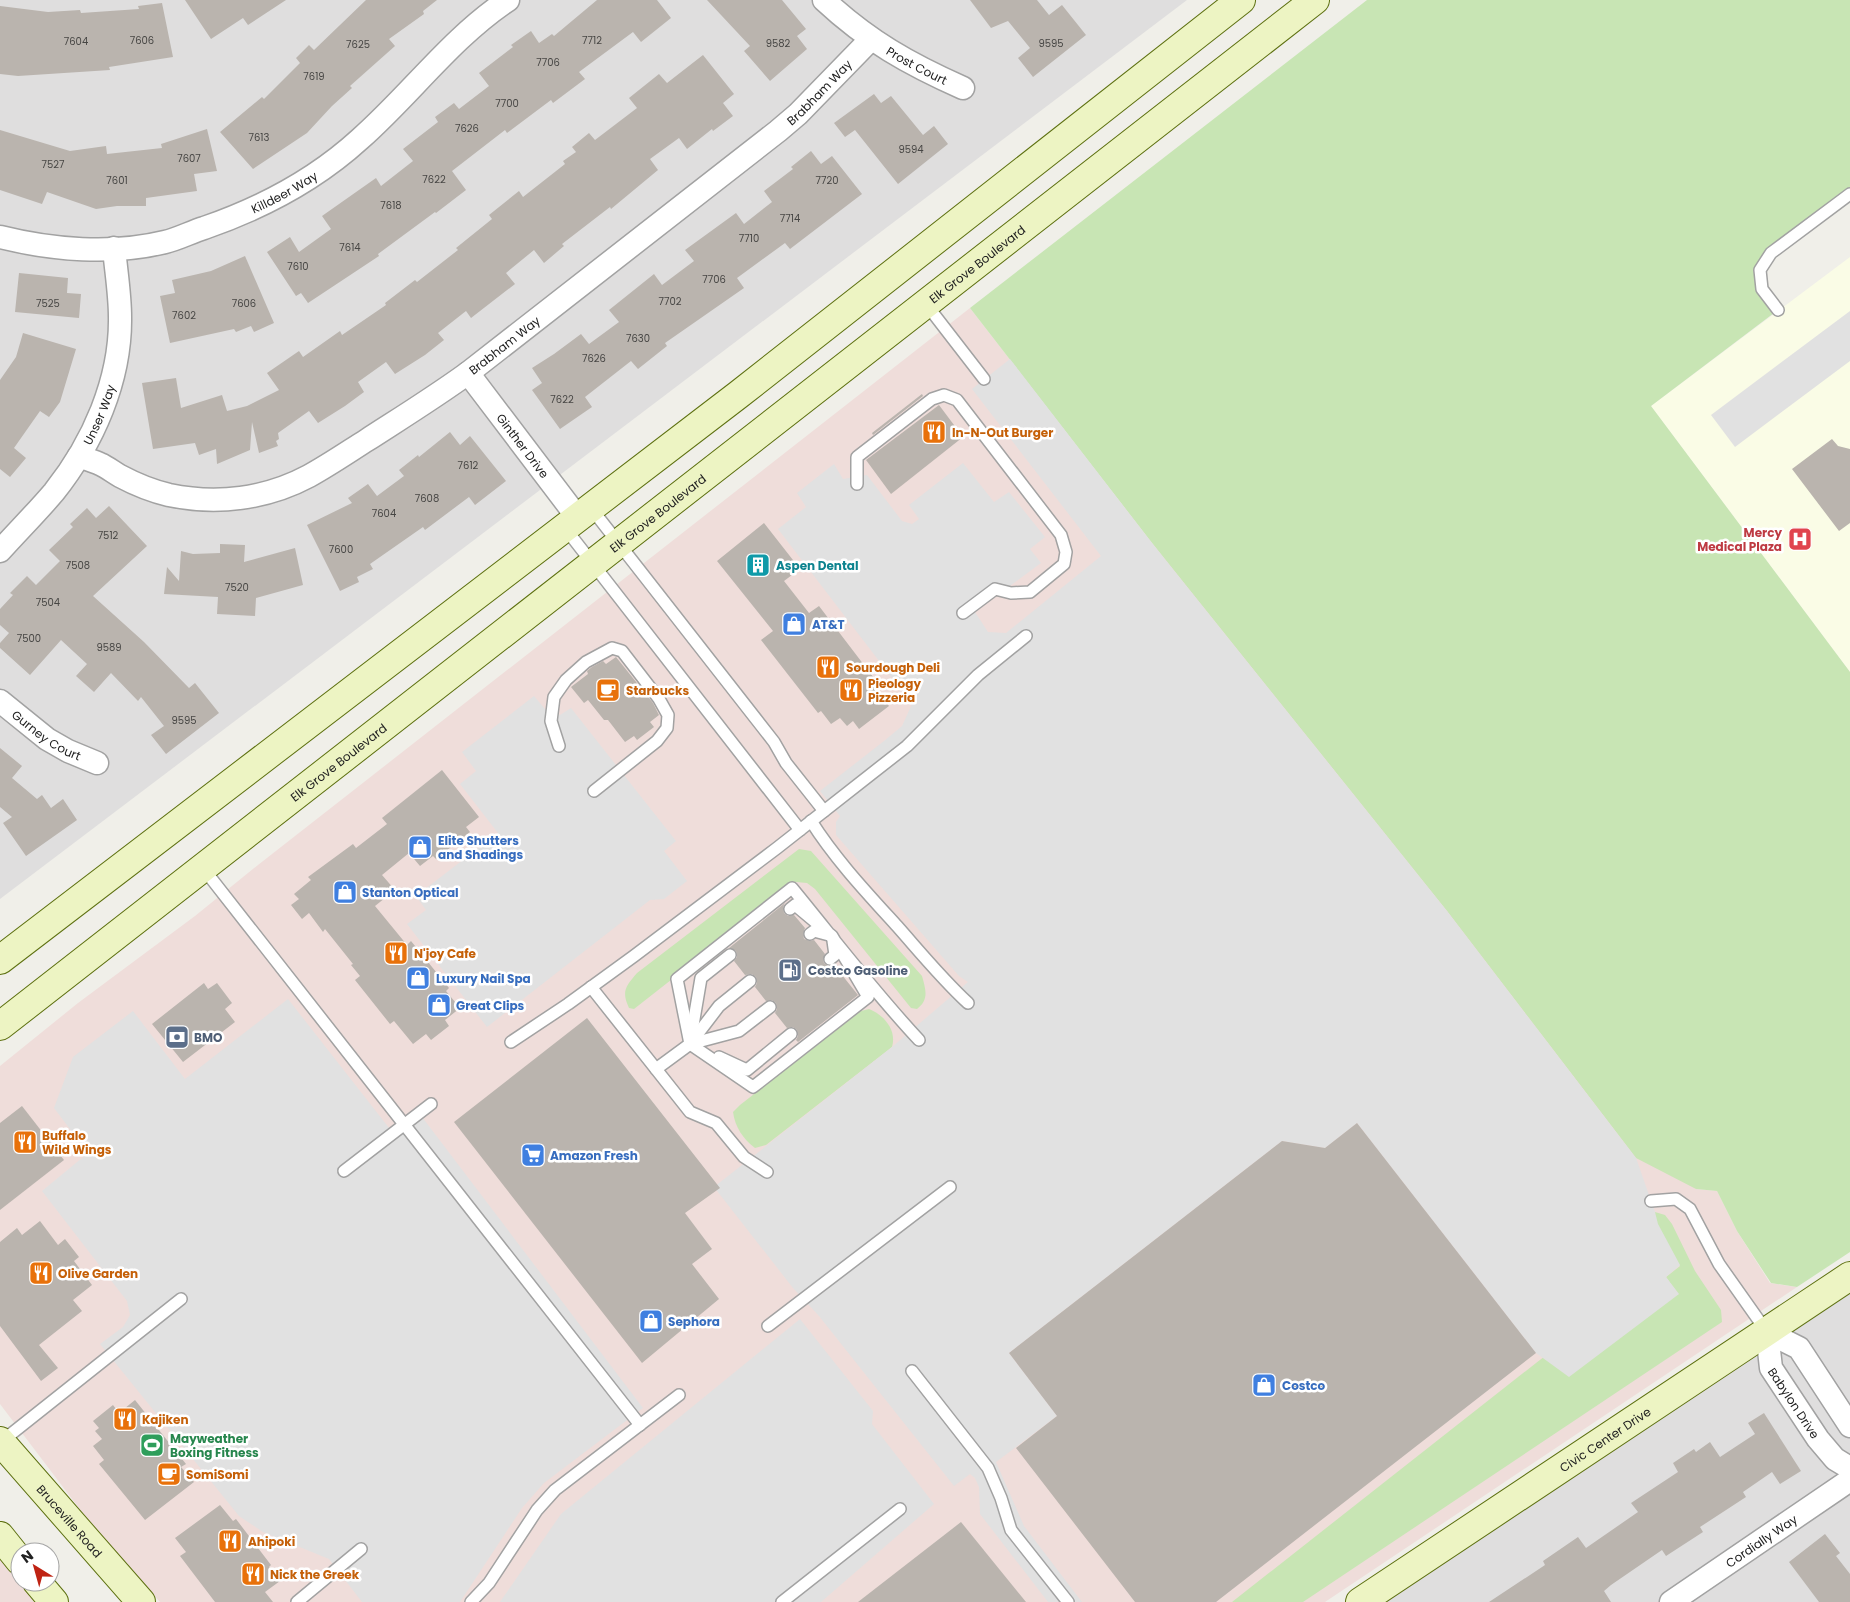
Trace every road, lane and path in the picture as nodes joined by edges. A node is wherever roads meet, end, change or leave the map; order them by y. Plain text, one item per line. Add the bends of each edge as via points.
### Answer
1 (508, 0) edge
2 (824, 0) edge
3 (1241, 0) edge
4 (1315, 0) edge
5 (871, 39) junction
6 (963, 88) dead end
7 (1850, 194) edge
8 (0, 237) edge
9 (114, 248) junction
10 (926, 304) junction
11 (1778, 310) dead end
12 (468, 373) junction
13 (984, 379) dead end
14 (79, 456) junction
15 (857, 484) dead end
16 (578, 518) junction
17 (619, 543) junction
18 (0, 551) edge
19 (592, 564) junction
20 (963, 613) dead end
21 (1026, 636) dead end
22 (0, 701) edge
23 (559, 746) dead end
24 (97, 763) dead end
25 (594, 791) dead end
26 (824, 811) junction
27 (812, 821) junction
28 (800, 830) junction
29 (203, 868) junction
30 (790, 909) dead end
31 (810, 934) dead end
32 (832, 936) junction
33 (730, 955) dead end
34 (830, 959) dead end
35 (0, 960) edge
36 (750, 981) dead end
37 (850, 986) dead end
38 (591, 987) junction
39 (968, 1002) dead end
40 (770, 1006) dead end
41 (0, 1026) edge
42 (791, 1034) dead end
43 (919, 1040) dead end
44 (511, 1042) dead end
45 (690, 1044) junction
46 (656, 1069) junction
47 (431, 1104) dead end
48 (404, 1124) junction
49 (344, 1171) dead end
50 (767, 1172) dead end
51 (950, 1187) dead end
52 (1651, 1201) dead end
53 (1850, 1276) edge
54 (181, 1299) dead end
55 (768, 1326) dead end
56 (1767, 1332) junction
57 (912, 1371) dead end
58 (679, 1396) dead end
59 (640, 1425) junction
60 (1850, 1426) edge
61 (1, 1442) edge
62 (1850, 1468) edge
63 (1850, 1480) edge
64 (900, 1509) dead end
65 (0, 1536) edge
66 (10, 1548) edge
67 (361, 1549) dead end
68 (489, 1583) junction
69 (141, 1602) edge
70 (297, 1602) edge
71 (472, 1602) edge
72 (483, 1602) edge
73 (782, 1602) edge
74 (1068, 1602) edge
75 (1360, 1602) edge
76 (1671, 1602) edge

1 - 9 street, Killdeer Way via 462,36 361,139 306,182 252,210 165,242
2 - 5 street, Prost Court
3 - 16 main road
4 - 10 main road, Elk Grove Boulevard
5 - 6 street, Prost Court via 921,69
5 - 12 street, Brabham Way via 778,131
7 - 11 lane via 1771,253 1760,270 1762,290
8 - 9 street, Killdeer Way via 68,248
9 - 14 street, Unser Way via 120,317 115,365 101,412
10 - 13 lane
10 - 17 main road, Elk Grove Boulevard
12 - 14 street, Brabham Way via 309,476 264,494 215,500 191,499 144,487
12 - 16 street, Ginther Drive
14 - 18 street, Unser Way via 54,491
15 - 20 lane via 857,457 932,399 944,395 957,400 1061,535 1066,552 1064,564 1030,592 1011,593 995,589
16 - 17 lane
16 - 19 lane
16 - 35 main road
17 - 19 main road, Elk Grove Boulevard
17 - 26 lane
19 - 28 lane
19 - 29 main road, Elk Grove Boulevard
21 - 26 lane via 978,675 907,746
22 - 24 street, Gurney Court via 47,739
23 - 25 lane via 551,721 554,697 566,680 586,662 612,648 622,651 659,699 668,715 667,728 657,741
26 - 27 lane
27 - 28 lane
27 - 39 lane via 824,842 873,899
28 - 38 lane
29 - 41 main road, Elk Grove Boulevard
29 - 48 lane
30 - 32 lane via 795,905
31 - 32 lane via 814,931
32 - 34 lane via 835,955
32 - 37 lane via 853,984
32 - 43 lane
32 - 45 lane via 792,888 677,978
32 - 45 lane via 868,997 753,1087
33 - 45 lane via 701,978
36 - 45 lane via 719,1006
38 - 44 lane
38 - 46 lane
40 - 45 lane via 739,1030
42 - 45 lane via 747,1070
45 - 46 lane
46 - 50 lane via 690,1112 716,1123 744,1157
47 - 48 lane
48 - 49 lane
48 - 59 lane
51 - 55 lane
52 - 56 lane via 1676,1199 1690,1209 1719,1264
53 - 56 main road, Civic Center Drive
54 - 61 lane
56 - 60 street via 1799,1348
56 - 62 street, Babylon Drive via 1771,1368 1818,1439 1835,1459
56 - 75 main road, Civic Center Drive
57 - 74 lane via 988,1468 1011,1530
58 - 59 lane
59 - 68 lane via 556,1490 537,1510
61 - 69 main road, Bruceville Road
63 - 76 street, Cordially Way
64 - 73 lane
65 - 66 main road
67 - 70 lane
68 - 71 lane
68 - 72 lane

